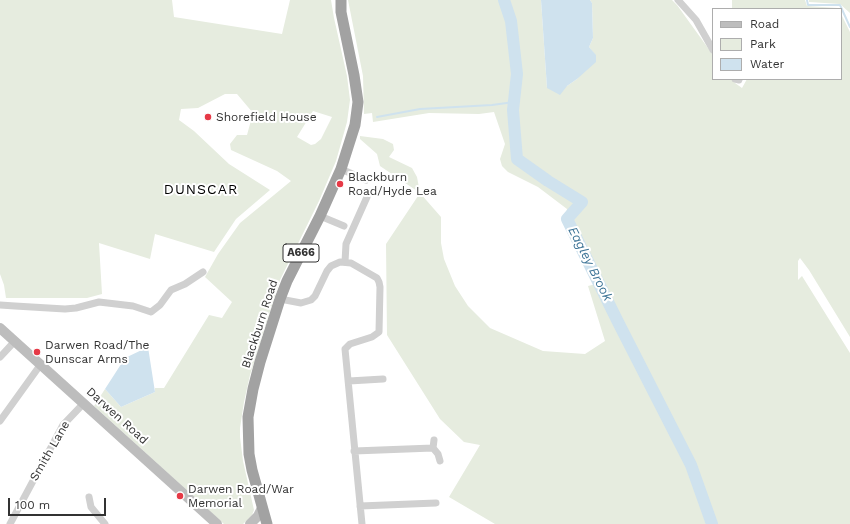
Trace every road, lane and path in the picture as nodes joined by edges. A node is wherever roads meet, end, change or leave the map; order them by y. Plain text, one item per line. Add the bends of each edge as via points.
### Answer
1 (341, 0) edge
2 (678, 0) edge
3 (712, 48) edge
4 (341, 169) junction
5 (366, 180) dead end
6 (367, 197) dead end
7 (320, 216) junction
8 (344, 226) dead end
9 (345, 262) junction
10 (203, 272) dead end
11 (280, 299) junction
12 (0, 304) edge
13 (0, 328) edge
14 (15, 341) junction
15 (0, 357) edge
16 (42, 364) junction
17 (380, 378) dead end
18 (349, 381) junction
19 (84, 403) junction
20 (0, 421) edge
21 (434, 440) dead end
22 (433, 448) junction
23 (354, 451) junction
24 (440, 461) dead end
25 (89, 497) dead end
26 (360, 506) junction
27 (431, 506) dead end
28 (262, 508) junction
29 (10, 524) edge
30 (105, 524) edge
31 (217, 524) edge
32 (250, 524) edge
33 (266, 524) edge
34 (362, 524) edge

1 - 4 highway, Blackburn Road / A666 via 358,102 355,125
2 - 3 street via 696,20
4 - 5 street
4 - 7 highway, Blackburn Road / A666
6 - 9 street via 346,244
7 - 8 street
7 - 11 highway, Blackburn Road / A666
9 - 11 street via 331,266 311,300 301,303
9 - 18 street via 377,278 380,287 379,332 350,344 345,349
10 - 12 street via 171,290 151,312 133,306 98,302 76,308
11 - 28 highway, Blackburn Road / A666 via 260,362 248,417 249,454
13 - 14 main road, Darwen Road
14 - 15 street
14 - 16 main road, Darwen Road
16 - 19 main road, Darwen Road
16 - 20 street
17 - 18 street
18 - 23 street
19 - 29 street, Smith Lane via 63,425
19 - 31 main road, Darwen Road
21 - 22 street
22 - 23 street
22 - 24 street
23 - 26 street
25 - 30 street via 88,508
26 - 27 street
26 - 34 street
28 - 32 main road
28 - 33 highway, Blackburn Road / A666

